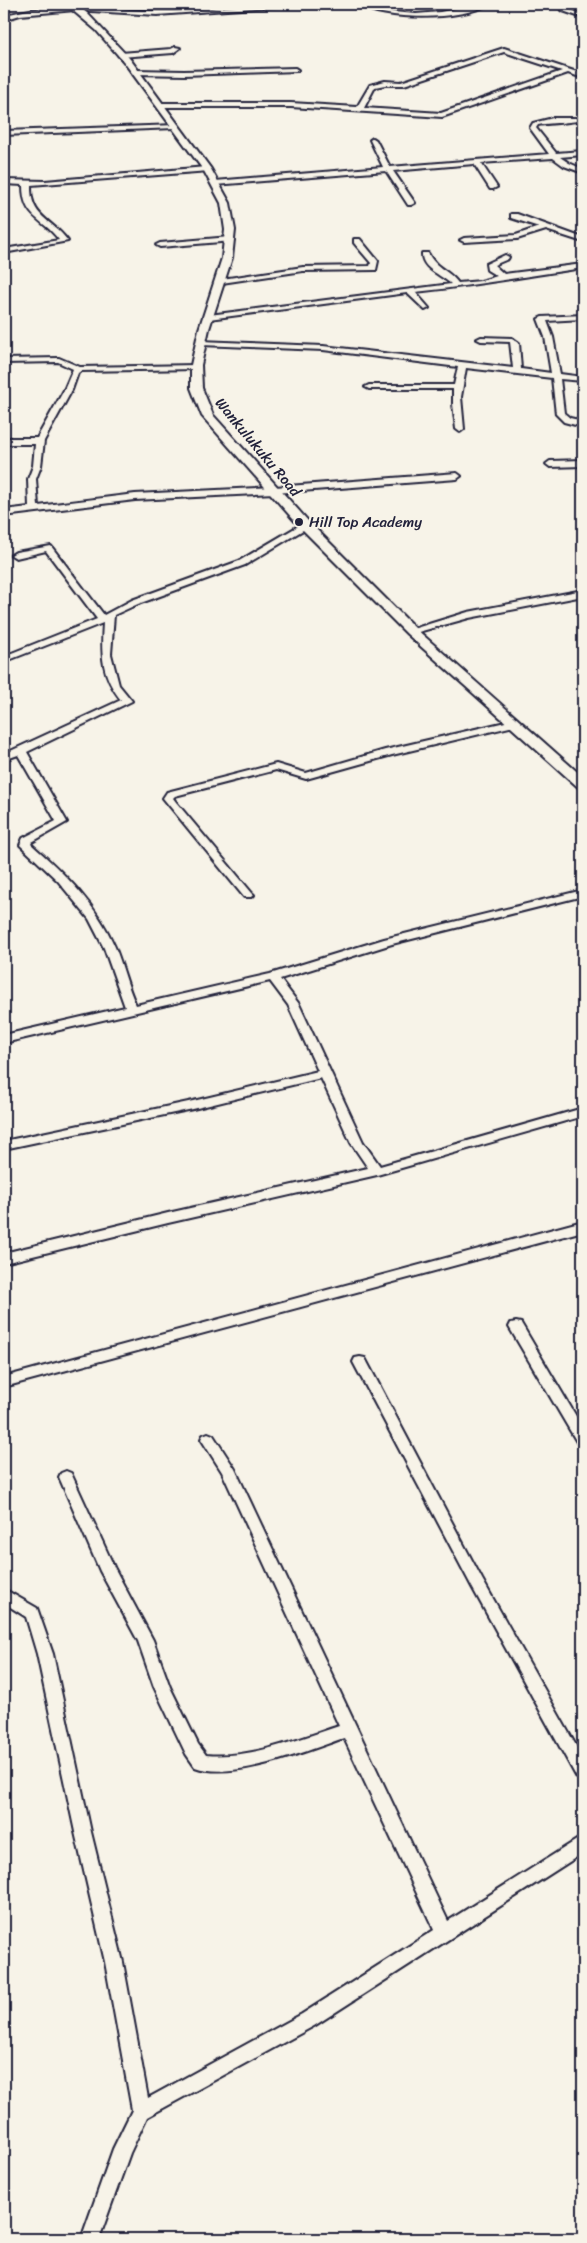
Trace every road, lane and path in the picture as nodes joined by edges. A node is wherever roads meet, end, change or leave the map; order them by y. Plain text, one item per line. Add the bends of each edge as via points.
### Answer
1 (285, 4) edge
2 (359, 4) edge
3 (486, 4) edge
4 (558, 4) edge
5 (74, 7) edge
6 (583, 16) edge
7 (4, 18) edge
8 (178, 48) dead end
9 (121, 55) junction
10 (583, 69) edge
11 (295, 70) dead end
12 (571, 71) junction
13 (136, 72) junction
14 (583, 76) edge
15 (161, 105) junction
16 (359, 110) junction
17 (576, 120) dead end
18 (175, 126) junction
19 (4, 133) edge
20 (373, 140) dead end
21 (583, 153) edge
22 (554, 157) junction
23 (476, 162) junction
24 (206, 169) junction
25 (388, 169) junction
26 (583, 171) edge
27 (4, 182) edge
28 (27, 182) junction
29 (215, 183) junction
30 (493, 187) dead end
31 (411, 203) dead end
32 (514, 216) dead end
33 (544, 228) junction
34 (230, 239) junction
35 (464, 240) dead end
36 (583, 240) edge
37 (357, 241) dead end
38 (160, 244) dead end
39 (4, 251) edge
40 (425, 255) dead end
41 (505, 257) dead end
42 (583, 266) edge
43 (503, 277) junction
44 (222, 281) junction
45 (456, 286) junction
46 (409, 291) junction
47 (425, 308) dead end
48 (209, 317) junction
49 (583, 317) edge
50 (481, 339) dead end
51 (201, 343) junction
52 (4, 362) edge
53 (464, 365) junction
54 (197, 366) junction
55 (79, 369) junction
56 (517, 371) junction
57 (556, 376) junction
58 (583, 379) edge
59 (369, 387) dead end
60 (457, 388) junction
61 (583, 424) edge
62 (460, 429) dead end
63 (4, 441) edge
64 (40, 441) junction
65 (583, 463) edge
66 (550, 464) dead end
67 (457, 476) dead end
68 (275, 490) junction
69 (34, 510) junction
70 (4, 513) edge
71 (305, 525) junction
72 (16, 555) dead end
73 (583, 594) edge
74 (106, 617) junction
75 (411, 631) junction
76 (4, 660) edge
77 (514, 723) junction
78 (22, 750) junction
79 (4, 756) edge
80 (583, 784) edge
81 (583, 893) edge
82 (248, 895) dead end
83 (273, 977) junction
84 (132, 1009) junction
85 (4, 1039) edge
86 (324, 1073) junction
87 (583, 1112) edge
88 (4, 1145) edge
89 (377, 1171) junction
90 (583, 1226) edge
91 (4, 1258) edge
92 (516, 1327) dead end
93 (360, 1362) dead end
94 (4, 1382) edge
95 (208, 1439) dead end
96 (583, 1440) edge
97 (66, 1477) dead end
98 (4, 1595) edge
99 (350, 1730) junction
100 (583, 1773) edge
101 (583, 1844) edge
102 (445, 1933) junction
103 (141, 2111) junction
104 (90, 2239) edge

1 - 5 street via 157,13
2 - 3 street via 405,14
4 - 6 street
5 - 7 street
5 - 9 main road, Wankulukuku Road
8 - 9 street
9 - 13 main road, Wankulukuku Road
10 - 12 street
11 - 13 street via 184,74
12 - 14 street
12 - 16 street via 442,115
12 - 16 street via 504,50 402,84 372,86
13 - 15 main road, Wankulukuku Road
15 - 16 street via 291,105
15 - 18 main road, Wankulukuku Road
17 - 22 street via 552,120 535,124 532,128
18 - 19 street
18 - 24 main road, Wankulukuku Road
20 - 25 street
21 - 22 street
22 - 23 street
22 - 26 street via 570,168
23 - 25 street
23 - 30 street
24 - 28 street
24 - 29 main road, Wankulukuku Road
25 - 29 street
25 - 31 street
27 - 28 street
28 - 39 street via 26,196 38,218 64,241
29 - 34 main road, Wankulukuku Road via 225,200
32 - 33 street
33 - 35 street via 517,237
33 - 36 street
34 - 38 street
34 - 44 main road, Wankulukuku Road
37 - 44 street via 374,263 373,268 303,269
40 - 45 street via 433,269 449,277
41 - 43 street via 489,266
42 - 43 street
43 - 45 street
44 - 48 main road, Wankulukuku Road
45 - 46 street
46 - 47 street
46 - 48 street
48 - 51 main road, Wankulukuku Road
49 - 57 street via 542,319 549,337
50 - 56 street via 512,340
51 - 53 street via 324,348
51 - 54 main road, Wankulukuku Road
52 - 55 street via 59,360
53 - 56 street
53 - 60 street
54 - 55 street
54 - 68 main road, Wankulukuku Road via 196,384 208,416
55 - 64 street via 74,372 68,390
56 - 57 street
57 - 58 street
57 - 61 street via 560,414 567,420
59 - 60 street
60 - 62 street via 455,404
63 - 64 street
64 - 69 street via 32,479
65 - 66 street
67 - 68 street
68 - 69 street via 135,497
68 - 71 main road, Wankulukuku Road
69 - 70 street
71 - 74 street via 242,563 135,602
71 - 75 main road, Wankulukuku Road
72 - 74 street via 48,548
73 - 75 street via 468,615
74 - 76 street
74 - 78 street via 106,654 114,685 128,701
75 - 77 main road, Wankulukuku Road
77 - 80 main road, Wankulukuku Road
77 - 82 street via 389,752 306,776 273,768 171,794 168,798 172,804
78 - 79 street
78 - 84 street via 62,822 27,840 25,845 57,872 90,913 110,946
81 - 83 street via 329,958
83 - 84 street
83 - 86 street via 293,1004
84 - 85 street
86 - 88 street
86 - 89 street via 357,1143
87 - 89 street
89 - 91 street
90 - 94 street via 329,1293 203,1331
92 - 96 street
93 - 100 street via 477,1583
95 - 99 street via 228,1469 320,1672
97 - 99 street via 108,1571 145,1640 162,1687 201,1762 239,1762
98 - 103 street via 32,1613 45,1654 114,1962
99 - 102 street
101 - 102 street
102 - 103 street via 308,2020
103 - 104 street via 122,2149

